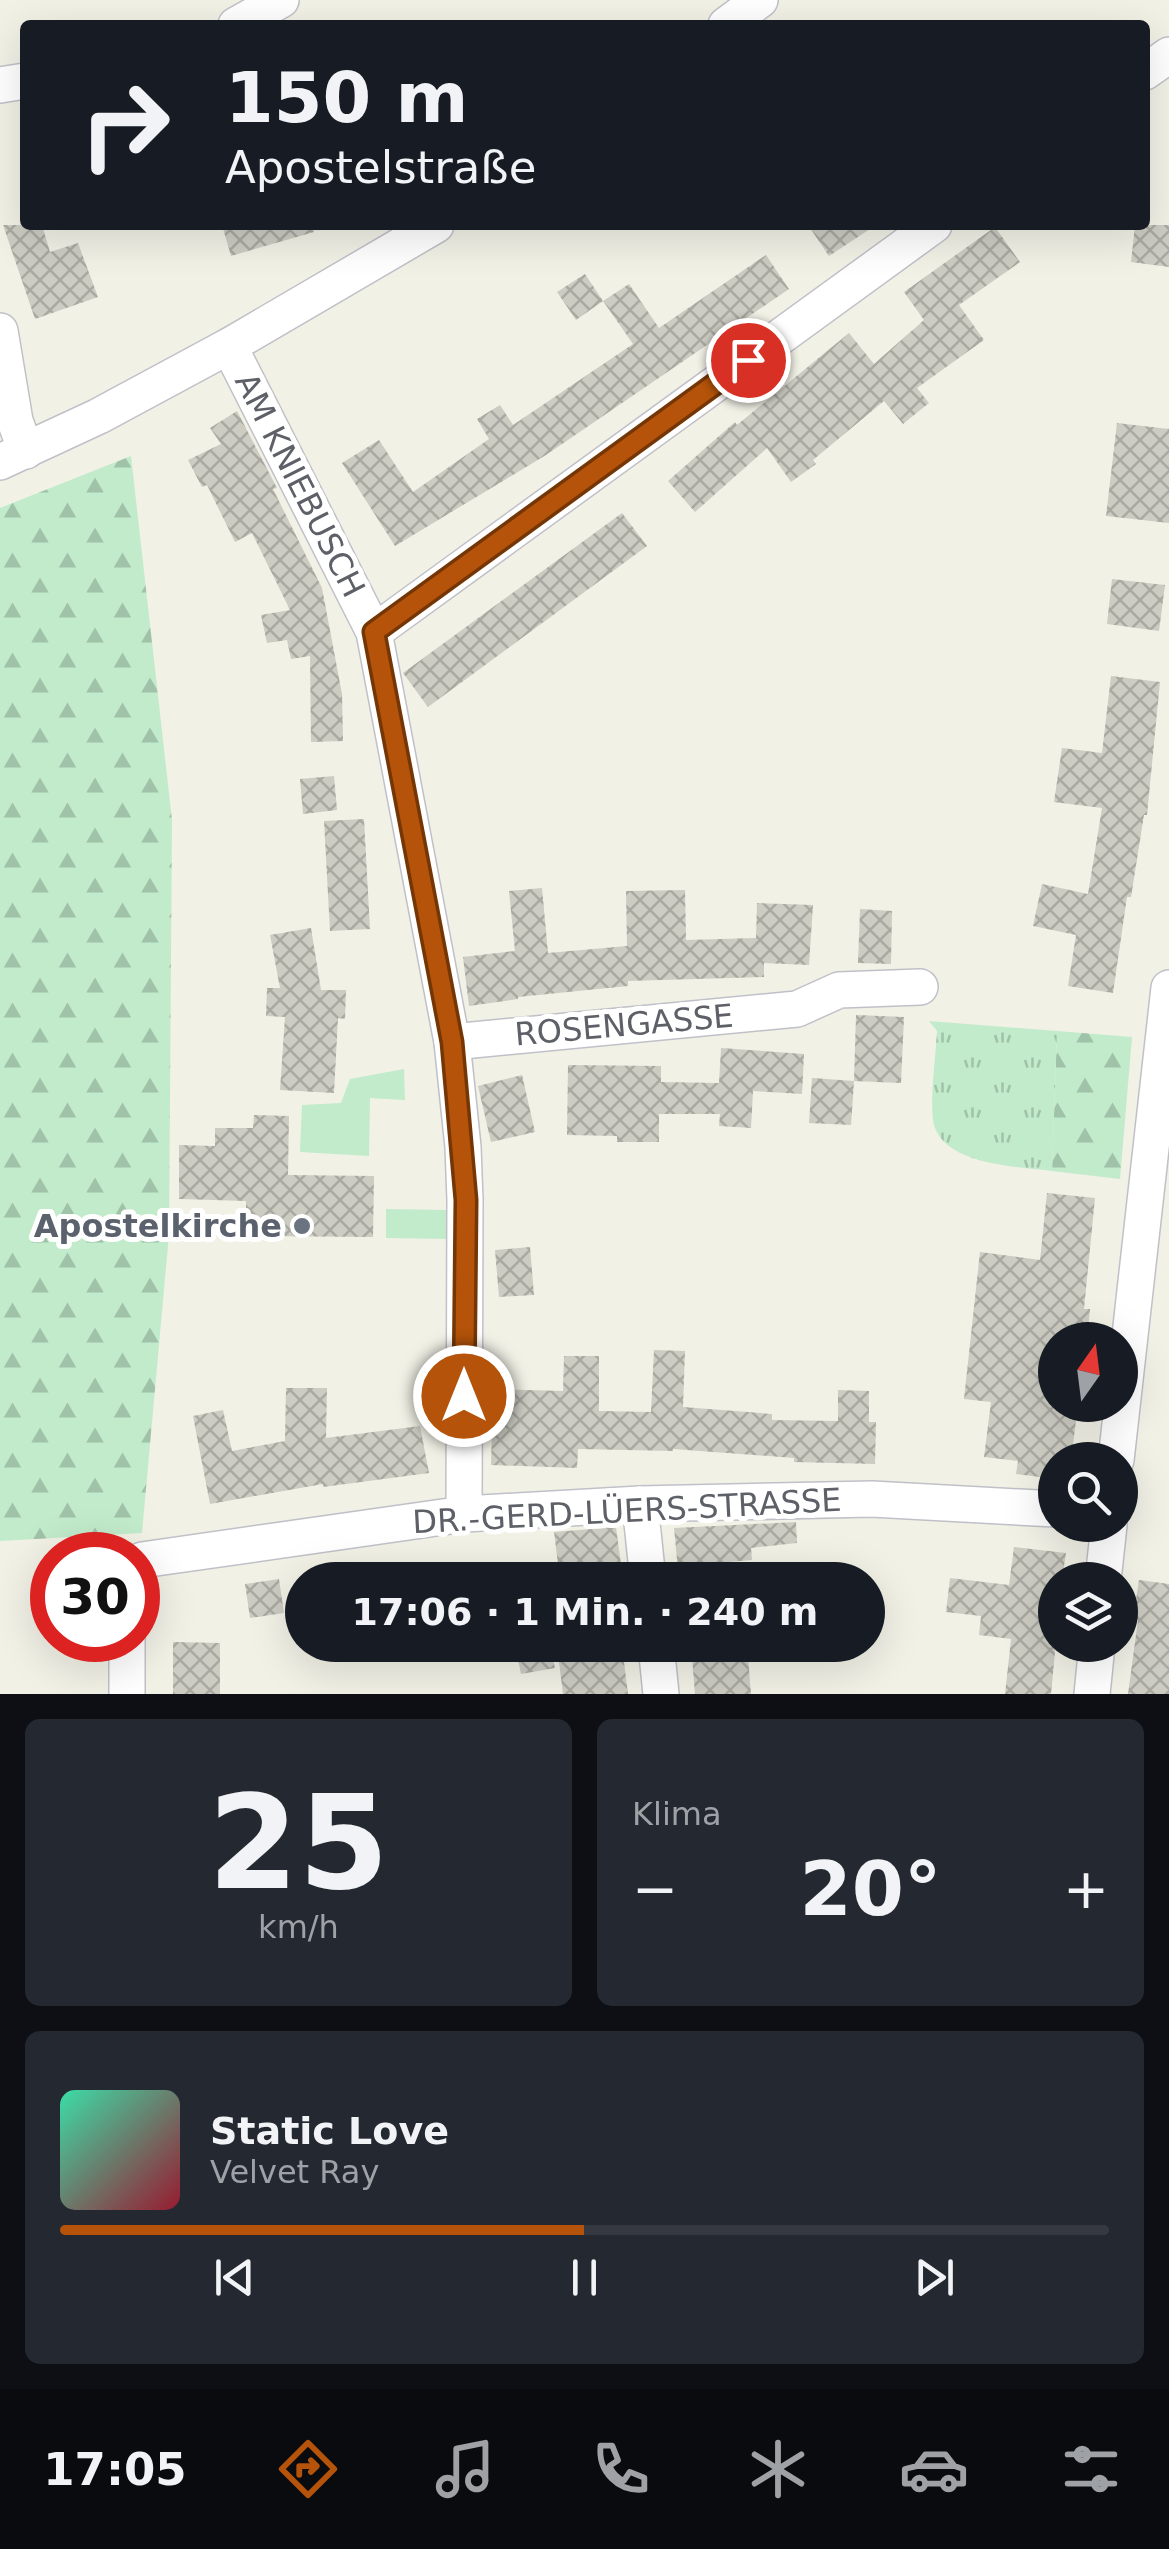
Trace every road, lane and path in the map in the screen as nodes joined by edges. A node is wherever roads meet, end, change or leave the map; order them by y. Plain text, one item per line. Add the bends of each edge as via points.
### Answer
1 (280, 0) edge
2 (760, 0) edge
3 (245, 20) edge
4 (733, 20) edge
5 (427, 230) edge
6 (927, 230) edge
7 (0, 331) edge
8 (229, 346) junction
9 (13, 457) edge
10 (374, 632) junction
11 (920, 987) dead end
12 (1169, 988) edge
13 (452, 1042) junction
14 (1118, 1442) edge
15 (640, 1504) junction
16 (1038, 1508) edge
17 (464, 1514) junction
18 (160, 1560) edge
19 (646, 1562) edge
20 (127, 1662) edge
21 (658, 1662) edge
22 (1095, 1662) edge
23 (127, 1694) edge
24 (661, 1694) edge
25 (1092, 1694) edge

1 - 3 street
2 - 4 street
5 - 8 street
6 - 10 street
7 - 9 street via 15,421
8 - 9 street
8 - 10 street, AM KNIEBUSCH
10 - 13 street, AM KNIEBUSCH
11 - 13 street, ROSENGASSE via 839,990 797,1009
12 - 14 street
13 - 17 street, AM KNIEBUSCH via 466,1200
15 - 16 street, DR.-GERD-LÜERS-STRASSE via 872,1499
15 - 17 street, DR.-GERD-LÜERS-STRASSE
15 - 19 street
17 - 18 street, DR.-GERD-LÜERS-STRASSE
20 - 23 street
21 - 24 street
22 - 25 street

